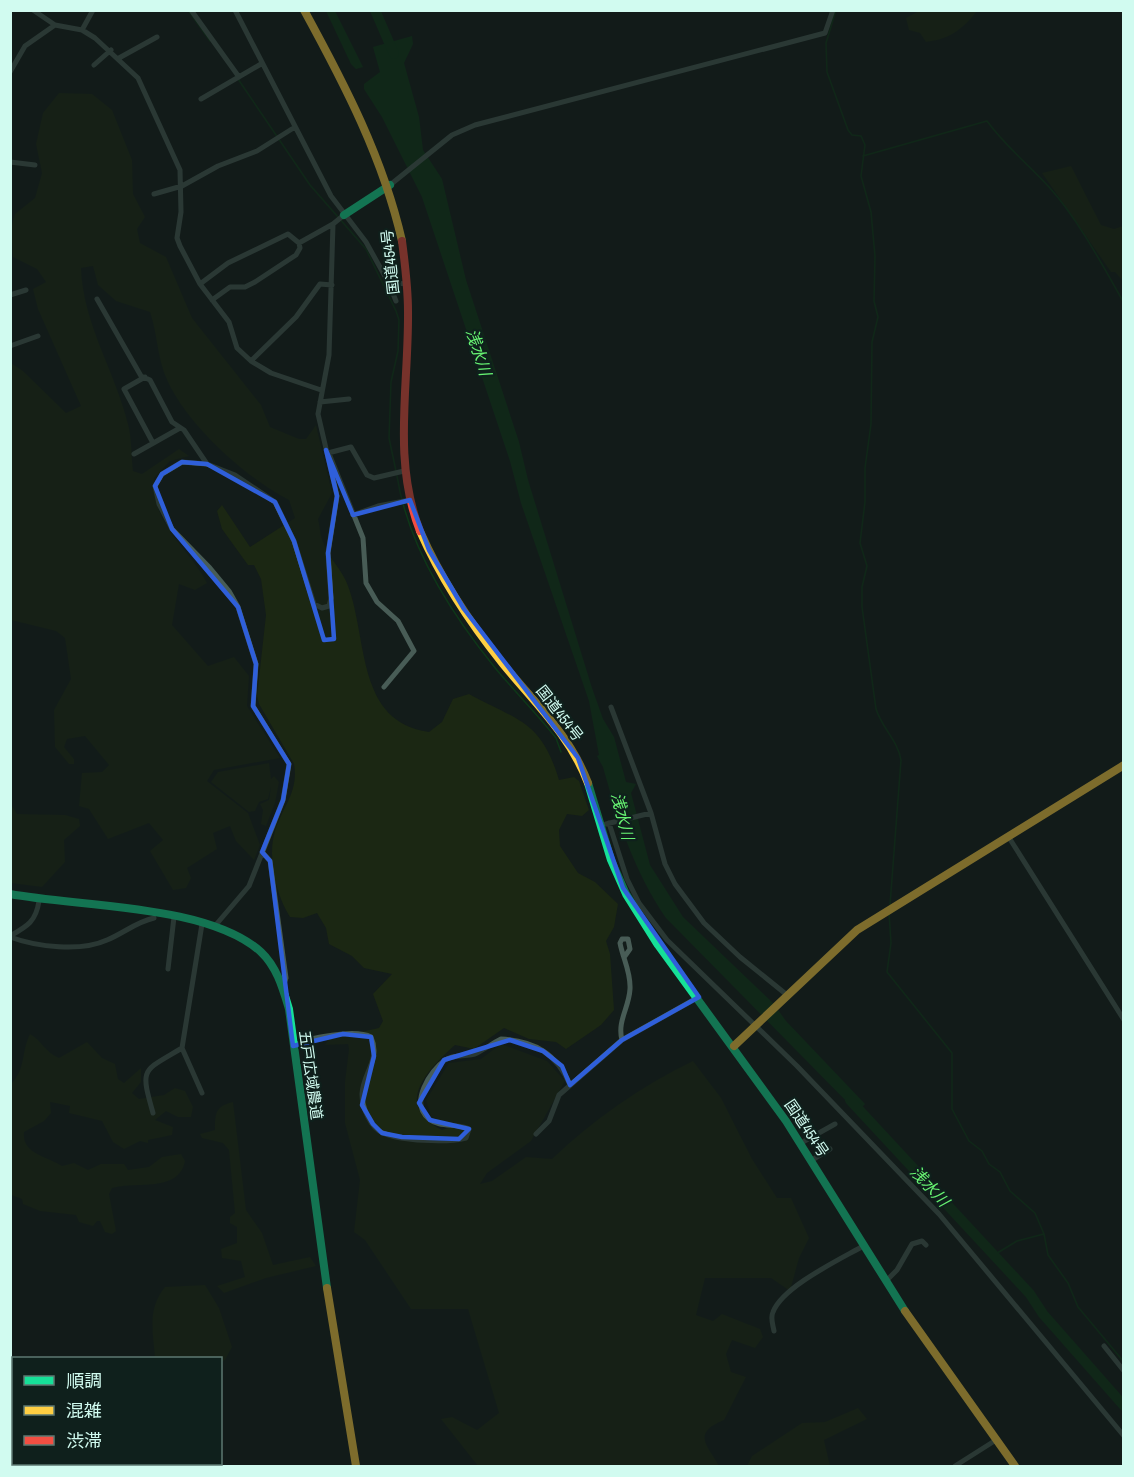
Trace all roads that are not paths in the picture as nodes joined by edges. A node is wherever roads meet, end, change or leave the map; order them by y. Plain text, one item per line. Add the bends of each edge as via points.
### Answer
1 (33, 10) edge
2 (93, 10) edge
3 (191, 10) edge
4 (235, 10) edge
5 (304, 10) edge
6 (833, 10) edge
7 (41, 13) edge
8 (55, 25) junction
9 (82, 30) junction
10 (157, 37) dead end
11 (111, 50) junction
12 (119, 58) junction
13 (13, 61) edge
14 (261, 64) junction
15 (94, 65) dead end
16 (10, 72) edge
17 (239, 77) junction
18 (201, 99) dead end
19 (295, 127) junction
20 (10, 162) edge
21 (35, 165) dead end
22 (390, 185) junction
23 (182, 186) junction
24 (154, 194) dead end
25 (344, 215) junction
26 (333, 225) junction
27 (298, 243) junction
28 (387, 278) junction
29 (200, 284) junction
30 (407, 284) junction
31 (332, 285) junction
32 (26, 290) dead end
33 (10, 295) edge
34 (97, 299) dead end
35 (212, 300) junction
36 (396, 301) dead end
37 (38, 336) dead end
38 (10, 346) edge
39 (251, 361) junction
40 (146, 376) junction
41 (321, 390) junction
42 (349, 399) dead end
43 (320, 402) junction
44 (180, 428) junction
45 (153, 443) junction
46 (327, 452) junction
47 (134, 453) dead end
48 (207, 464) junction
49 (404, 471) junction
50 (410, 500) junction
51 (353, 514) junction
52 (384, 687) dead end
53 (611, 707) dead end
54 (1124, 765) edge
55 (648, 815) junction
56 (608, 824) junction
57 (1008, 836) junction
58 (262, 852) junction
59 (10, 894) edge
60 (39, 901) junction
61 (174, 917) junction
62 (154, 918) dead end
63 (202, 924) junction
64 (214, 927) junction
65 (10, 937) edge
66 (625, 956) dead end
67 (168, 969) dead end
68 (283, 986) junction
69 (699, 997) junction
70 (785, 997) junction
71 (1124, 1020) edge
72 (756, 1026) junction
73 (622, 1040) junction
74 (293, 1046) junction
75 (734, 1046) junction
76 (182, 1048) junction
77 (570, 1085) junction
78 (202, 1093) dead end
79 (153, 1113) dead end
80 (835, 1124) dead end
81 (536, 1134) dead end
82 (801, 1143) junction
83 (830, 1149) dead end
84 (812, 1160) junction
85 (866, 1244) junction
86 (926, 1245) dead end
87 (888, 1279) junction
88 (774, 1331) dead end
89 (1104, 1346) dead end
90 (1124, 1371) edge
91 (1124, 1436) edge
92 (996, 1440) junction
93 (356, 1467) edge
94 (955, 1467) edge
95 (1015, 1467) edge

1 - 7 street
2 - 9 street
3 - 17 street
4 - 14 street
5 - 22 main road, 国道454号 via 367,127
6 - 22 street via 825,33 475,125 452,135
7 - 8 street
8 - 9 street
8 - 13 street via 25,46
9 - 11 street
10 - 12 street
11 - 12 street
11 - 15 street
12 - 23 street via 142,86 174,153
13 - 16 street
14 - 17 street
14 - 19 street
17 - 18 street
19 - 23 street via 257,151
19 - 25 street
20 - 21 street
22 - 25 main road
22 - 30 main road, 国道454号
23 - 24 street
23 - 29 street via 177,238
25 - 26 street
25 - 28 street
26 - 27 street
26 - 31 street
27 - 29 street via 288,234 282,236 228,263
27 - 35 street via 296,255 255,282 230,287
28 - 30 street
28 - 36 street
29 - 35 street
30 - 49 main road, 国道454号
31 - 39 street via 320,284 296,317
31 - 41 street via 329,355
32 - 33 street
34 - 40 street via 141,376
35 - 39 street via 229,322 237,348
37 - 38 street
39 - 41 street via 278,376
40 - 44 street via 171,422
40 - 45 street via 124,388
41 - 43 street
42 - 43 street
43 - 46 street via 318,414
44 - 45 street
44 - 48 street
45 - 47 street
46 - 48 street via 337,496 328,553 331,598 329,606 322,608 314,604 294,541 275,502 235,476
46 - 49 street via 355,449 367,475 374,478
46 - 51 street
48 - 58 street via 195,461 172,465 156,486 159,504 172,529 229,591 238,607 256,664 253,706 289,764 284,800
49 - 50 main road, 国道454号
50 - 51 street
50 - 56 main road, 国道454号 via 429,550 498,659 556,725 578,758
51 - 52 street via 363,538 366,583 377,602 398,621 414,651
53 - 55 street
54 - 57 main road
55 - 56 street
55 - 70 street via 665,864 694,911
56 - 69 main road, 国道454号 via 623,888
56 - 72 street via 627,879 655,925
57 - 70 main road via 857,930
57 - 71 street
58 - 64 street via 249,886
58 - 68 street via 270,861 272,872 286,978
59 - 60 main road, 五戸広域農道
60 - 61 main road, 五戸広域農道
60 - 65 street via 31,924
61 - 63 main road, 五戸広域農道
61 - 67 street
62 - 65 street via 92,945 36,943
63 - 64 main road, 五戸広域農道
63 - 76 street
64 - 68 main road, 五戸広域農道 via 233,933 259,950
66 - 73 street via 630,991 620,1021
68 - 74 main road, 五戸広域農道
69 - 73 street
69 - 75 main road, 国道454号
70 - 72 main road
72 - 75 main road
72 - 91 street via 939,1214
73 - 77 street
74 - 77 street via 343,1034 371,1037 374,1056 362,1091 363,1105 382,1133 408,1138 466,1138 468,1129 430,1120 419,1103 421,1095 444,1060 476,1054 501,1039 543,1051 562,1066
74 - 93 main road, 五戸広域農道
75 - 82 main road, 国道454号
76 - 78 street
76 - 79 street via 151,1066 145,1074
77 - 81 street via 559,1095 549,1121
80 - 82 street
82 - 84 main road, 国道454号
83 - 84 street
84 - 85 main road, 国道454号
85 - 87 main road, 国道454号
85 - 88 street via 805,1278 776,1306 772,1318
86 - 87 street via 922,1241 912,1244
87 - 92 main road, 国道454号 via 934,1354
89 - 90 street
92 - 94 street
92 - 95 main road, 国道454号

